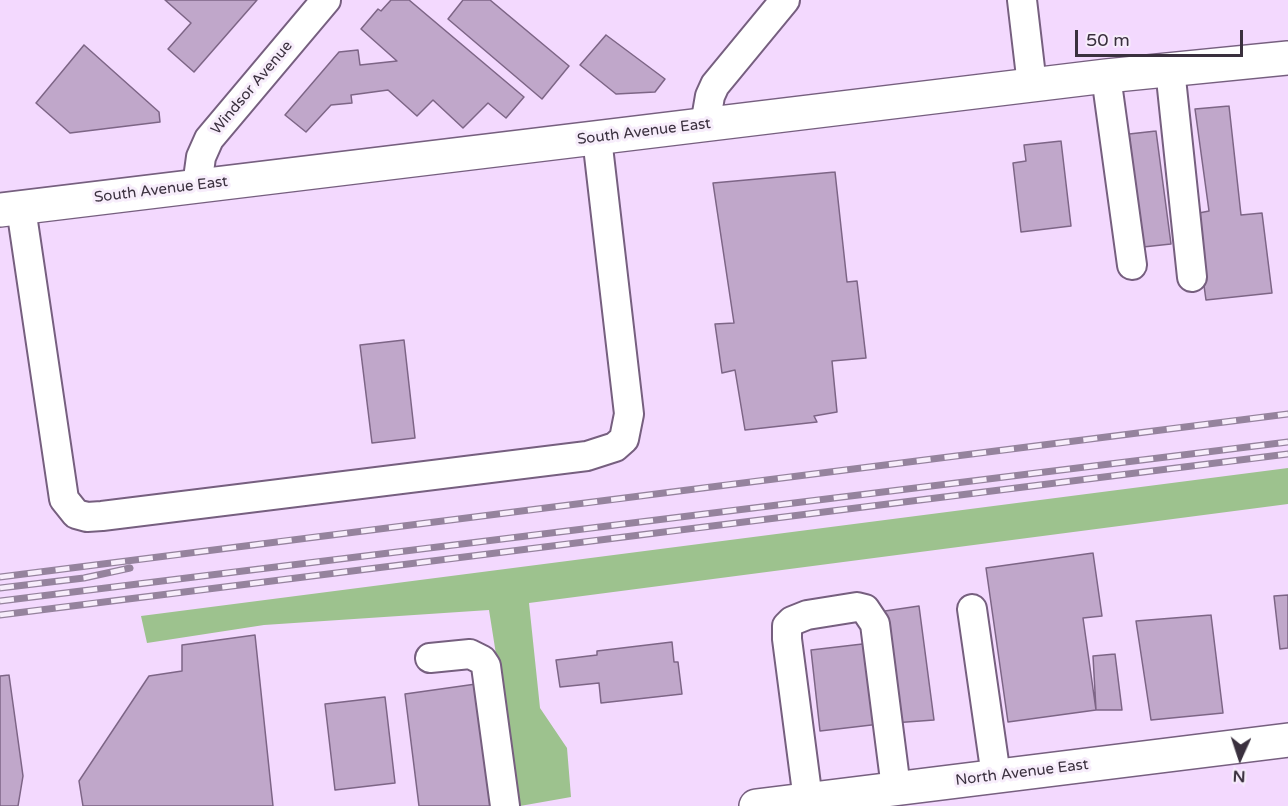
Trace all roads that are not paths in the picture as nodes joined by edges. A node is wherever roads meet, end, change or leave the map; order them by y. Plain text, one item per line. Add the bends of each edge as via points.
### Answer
1 (326, 0) edge
2 (785, 0) edge
3 (1022, 0) edge
4 (1288, 58) edge
5 (1170, 69) junction
6 (1106, 76) junction
7 (1032, 85) junction
8 (705, 125) junction
9 (597, 138) junction
10 (197, 186) junction
11 (10, 209) edge
12 (1132, 265) dead end
13 (1192, 277) dead end
14 (972, 609) dead end
15 (430, 658) dead end
16 (1288, 740) edge
17 (996, 776) junction
18 (897, 788) junction
19 (808, 800) junction
20 (505, 806) edge
21 (756, 806) edge

1 - 10 street, Windsor Avenue via 209,139 201,157
2 - 8 street via 716,85
3 - 7 street
4 - 5 main road, South Avenue East
5 - 6 main road, South Avenue East
5 - 13 street
6 - 7 main road, South Avenue East
6 - 12 street
7 - 8 main road, South Avenue East
8 - 9 main road, South Avenue East
9 - 10 main road, South Avenue East
9 - 11 street via 628,414 624,438 615,447 587,456 126,513 87,517 76,514 64,499
10 - 11 main road, South Avenue East
14 - 17 street
15 - 20 street via 470,654 486,666
16 - 17 main road, North Avenue East
17 - 18 main road, North Avenue East
18 - 19 main road, North Avenue East
18 - 19 street via 875,624 865,609 857,607 807,615 787,626
19 - 21 main road, North Avenue East

